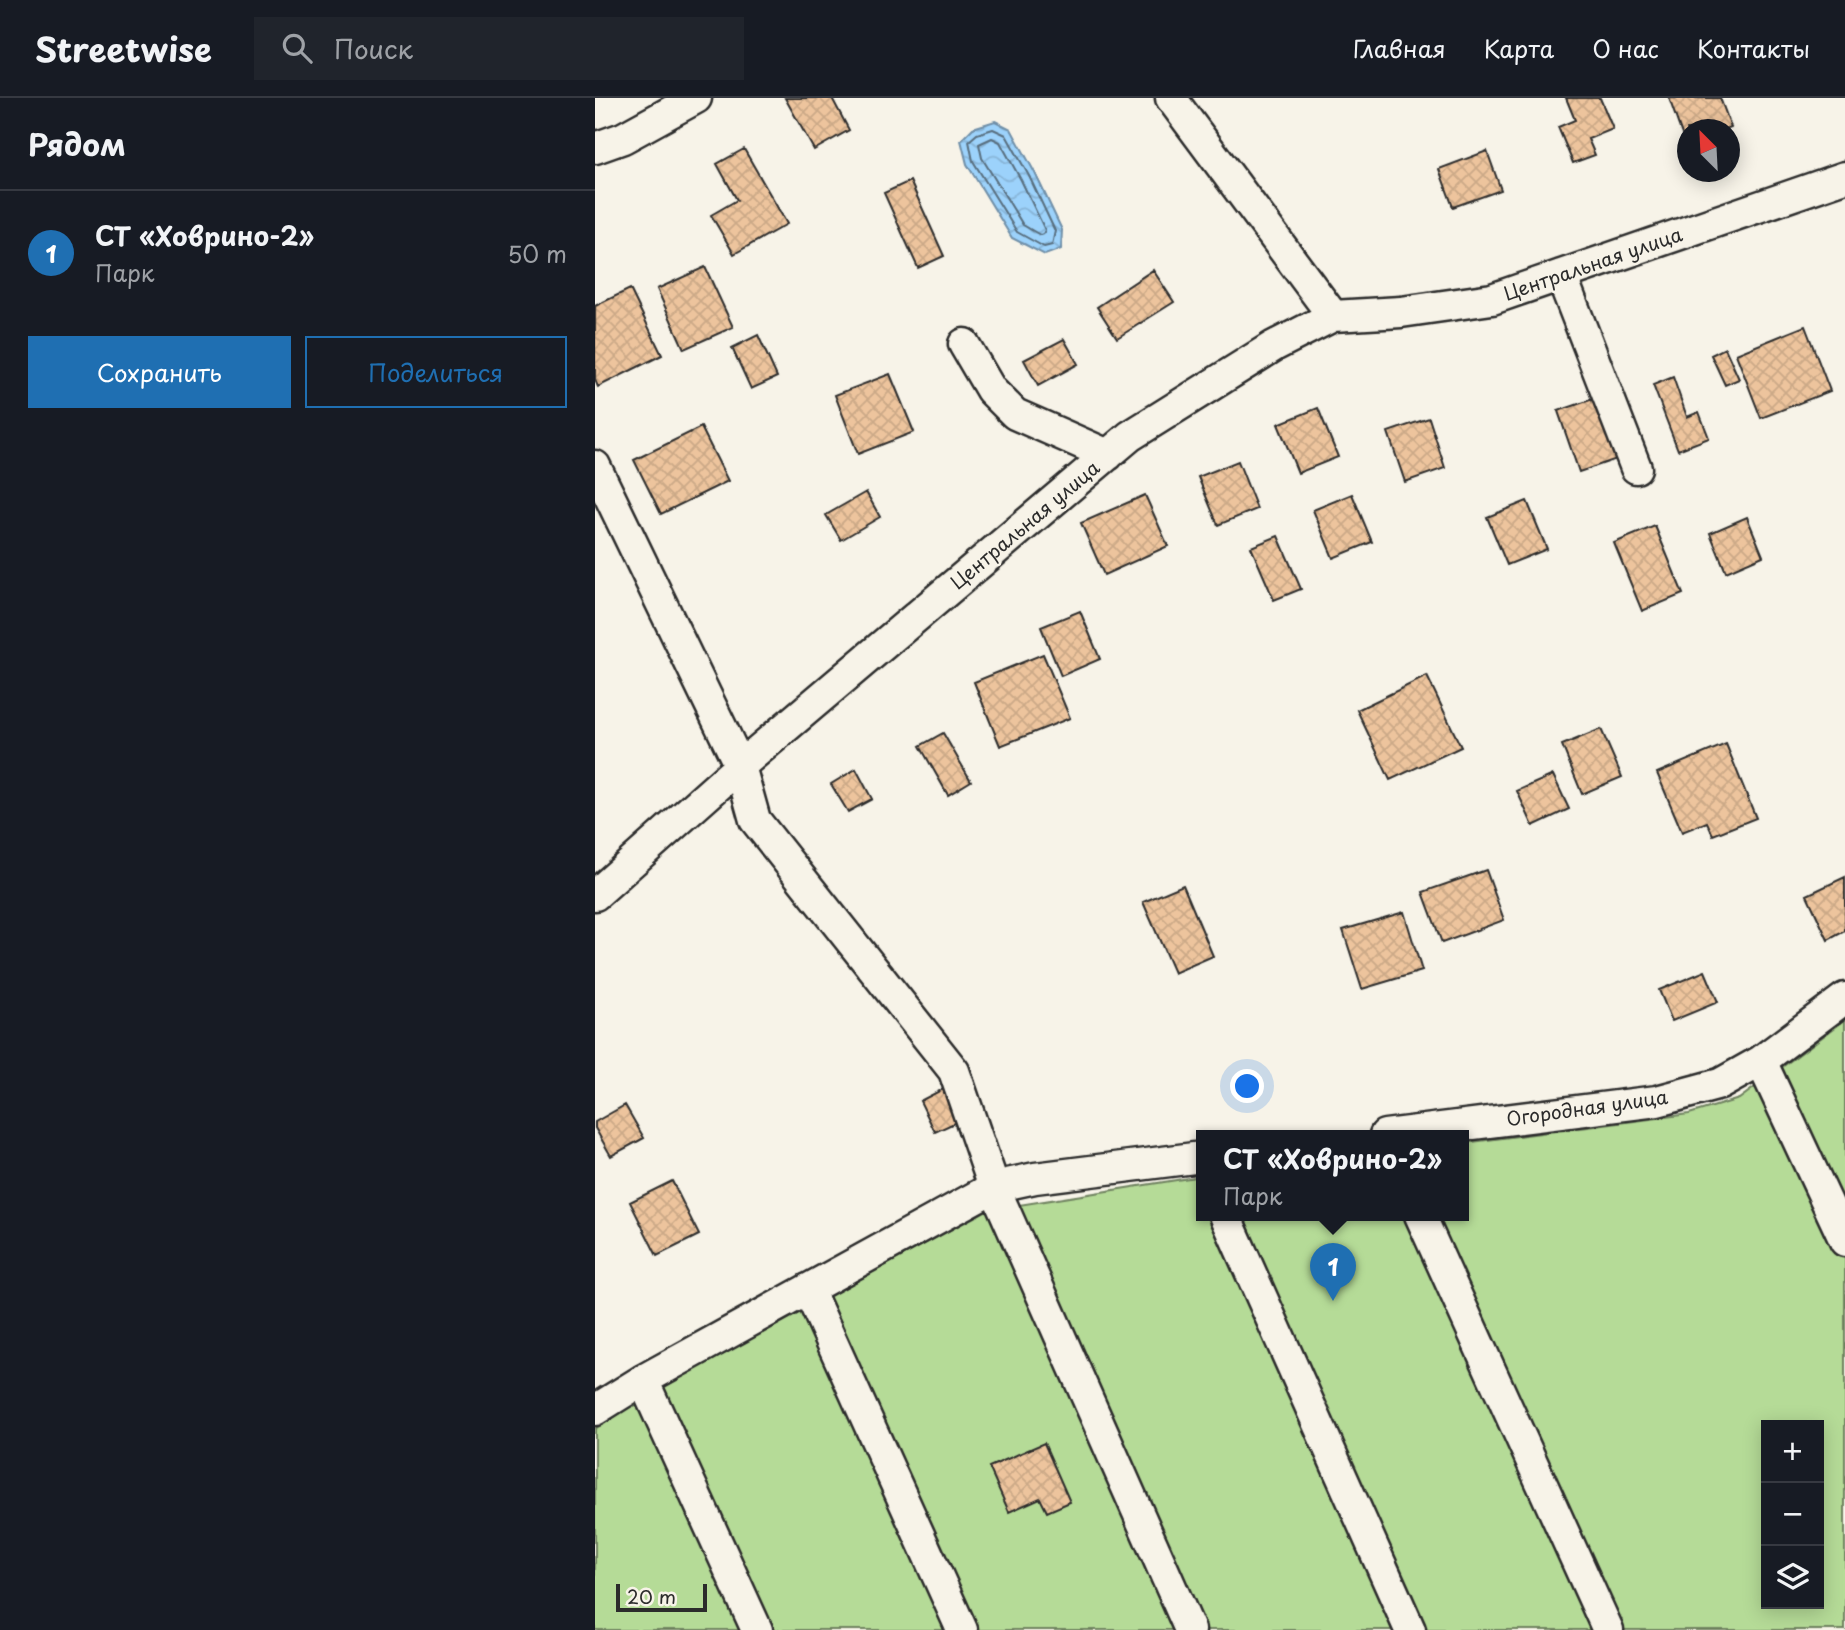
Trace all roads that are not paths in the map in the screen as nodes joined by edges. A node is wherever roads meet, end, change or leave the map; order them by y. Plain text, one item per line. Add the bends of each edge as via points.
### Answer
1 (696, 98) edge
2 (1171, 98) edge
3 (595, 148) edge
4 (1845, 177) edge
5 (1561, 275) junction
6 (1333, 316) junction
7 (964, 344) dead end
8 (1108, 455) junction
9 (595, 466) edge
10 (1636, 468) dead end
11 (740, 766) junction
12 (595, 895) edge
13 (1845, 998) edge
14 (1761, 1061) junction
15 (1425, 1130) edge
16 (1196, 1160) edge
17 (994, 1187) junction
18 (1228, 1221) edge
19 (1423, 1221) edge
20 (1845, 1241) edge
21 (808, 1289) junction
22 (643, 1380) junction
23 (595, 1410) edge
24 (757, 1630) edge
25 (962, 1630) edge
26 (1190, 1630) edge
27 (1410, 1630) edge
28 (1608, 1630) edge

1 - 3 street
2 - 6 street
4 - 5 street, Центральная улица
5 - 6 street, Центральная улица via 1492,299
5 - 10 street
6 - 8 street, Центральная улица via 1274,346 1130,436
7 - 8 street via 991,390 1015,414
8 - 11 street, Центральная улица
9 - 11 street
11 - 12 street, Центральная улица
11 - 17 street via 755,820 954,1071
13 - 14 street, Огородная улица
14 - 15 street, Огородная улица via 1720,1084 1657,1101
14 - 20 street
16 - 17 street
17 - 21 street
17 - 26 street
18 - 27 street
19 - 28 street
21 - 22 street
21 - 25 street
22 - 23 street
22 - 24 street

